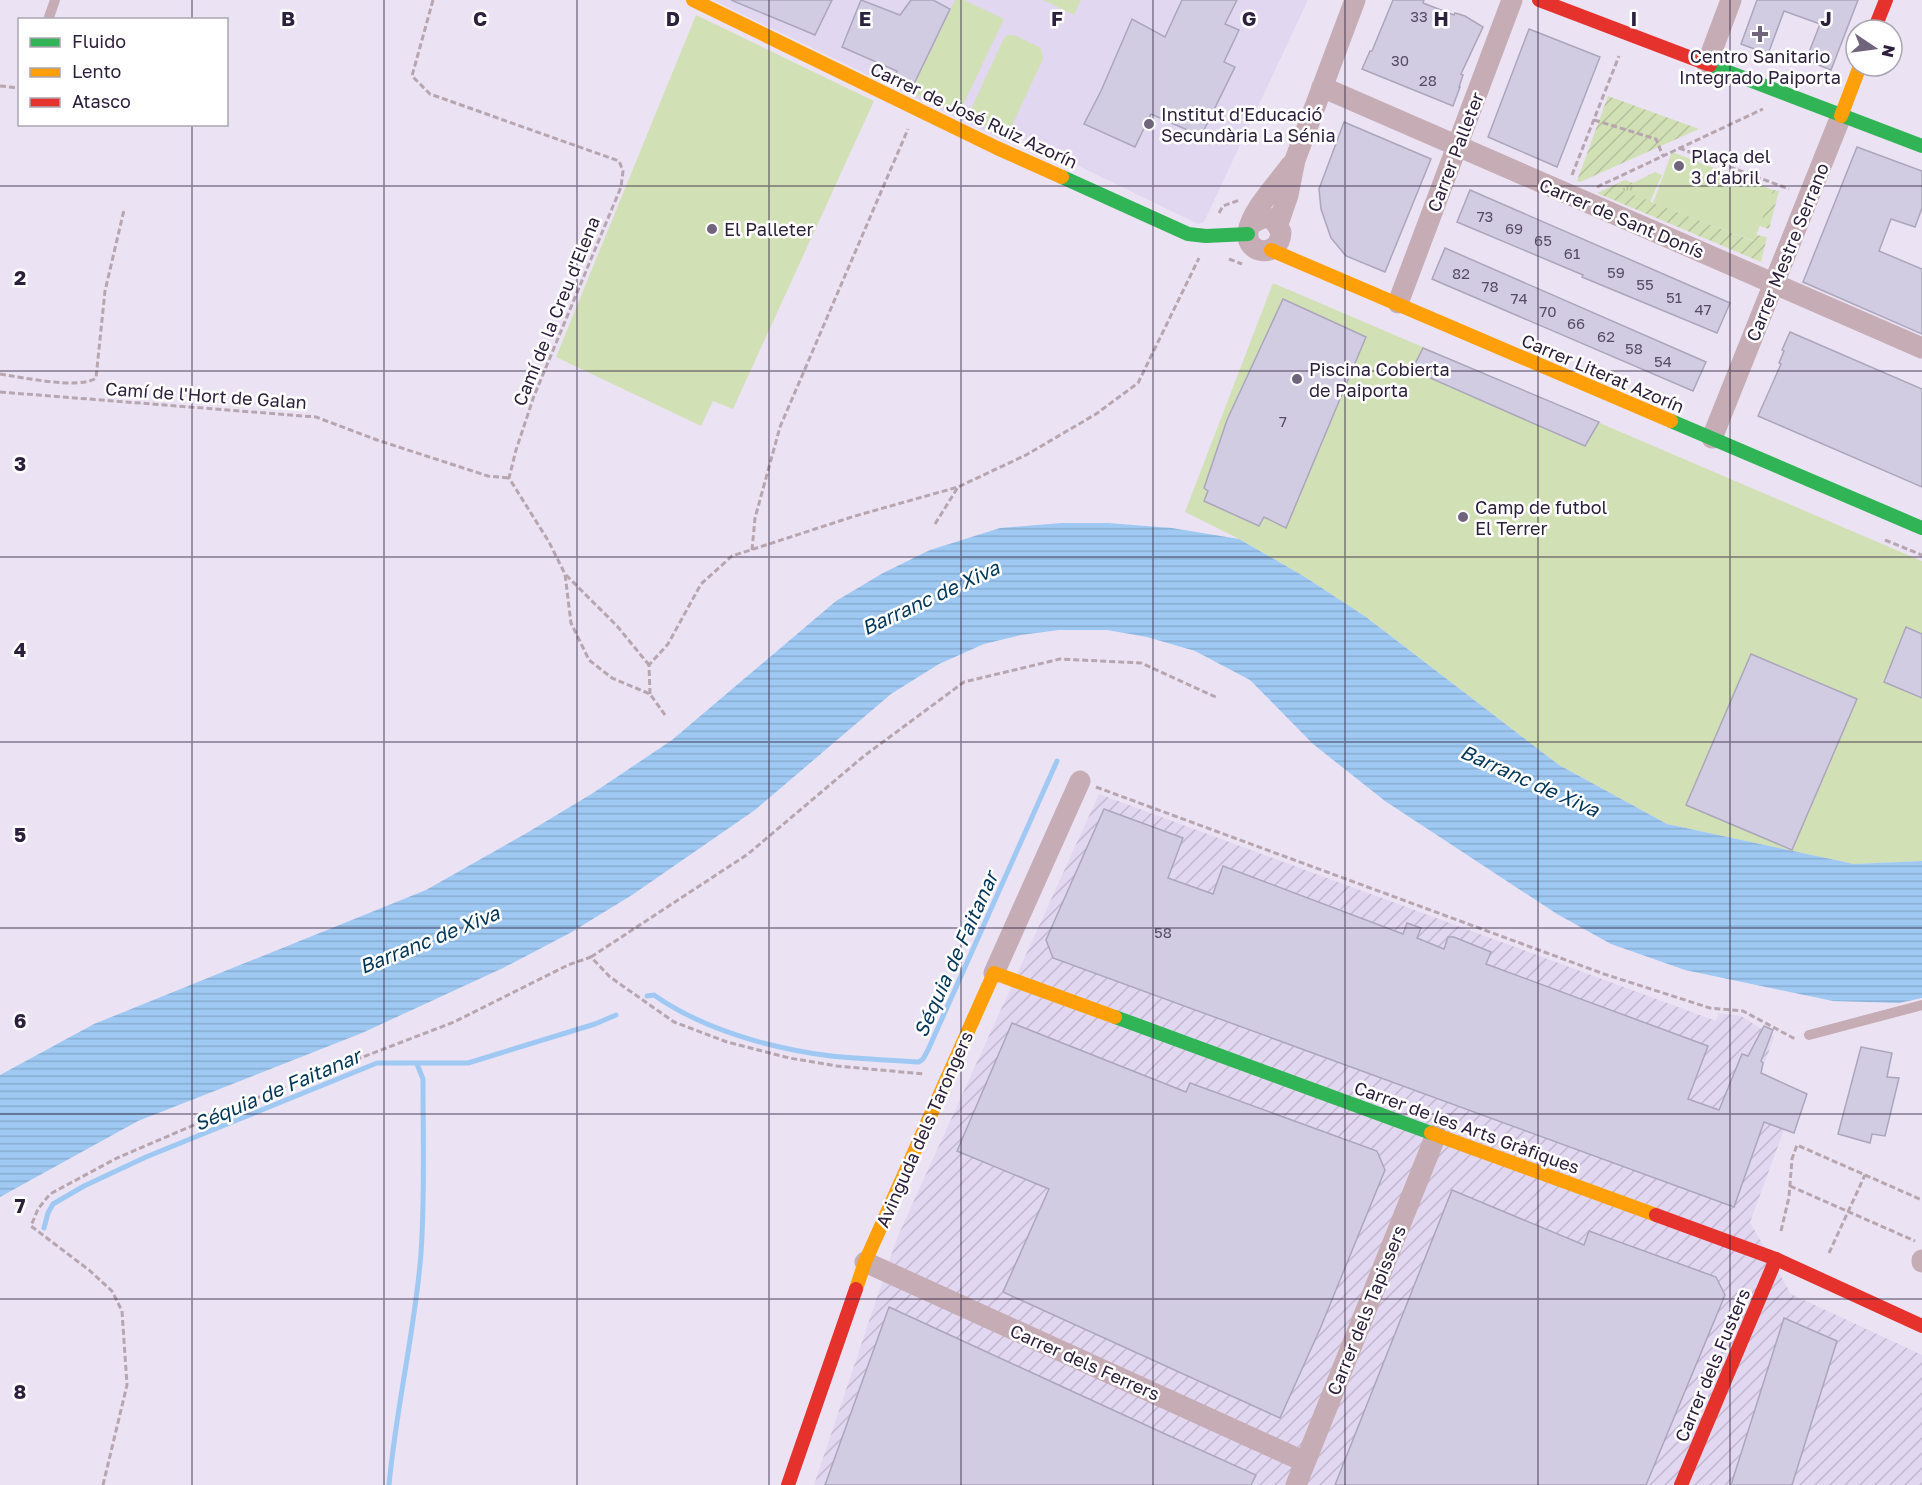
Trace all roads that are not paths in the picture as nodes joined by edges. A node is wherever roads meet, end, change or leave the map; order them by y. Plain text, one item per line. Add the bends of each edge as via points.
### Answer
1 (55, 0) edge
2 (693, 0) edge
3 (1355, 0) edge
4 (1512, 0) edge
5 (1539, 0) edge
6 (1731, 0) edge
7 (1886, 0) edge
8 (49, 18) edge
9 (1879, 18) edge
10 (1707, 64) junction
11 (1855, 78) edge
12 (1322, 87) junction
13 (1841, 116) junction
14 (1457, 146) junction
15 (1922, 146) edge
16 (1294, 160) junction
17 (1278, 224) junction
18 (1249, 229) junction
19 (1271, 250) junction
20 (1774, 284) junction
21 (1398, 303) junction
22 (1922, 348) edge
23 (1712, 438) junction
24 (1922, 528) edge
25 (1080, 781) road end
26 (994, 973) junction
27 (1922, 1005) edge
28 (1809, 1035) road end
29 (1436, 1135) junction
30 (1776, 1259) junction
31 (865, 1262) junction
32 (1922, 1326) edge
33 (1305, 1462) junction
34 (788, 1485) edge
35 (1296, 1485) edge
36 (1681, 1485) edge

1 - 8 lane
2 - 18 street, Carrer de José Ruiz Azorín via 997,148 1188,234
3 - 12 street
4 - 14 street, Carrer Palleter
5 - 10 street
6 - 10 street
7 - 9 street
10 - 13 street
11 - 13 street, Carrer Mestre Serrano
12 - 14 street, Carrer de Sant Donís
12 - 16 street
13 - 15 street
13 - 20 street, Carrer Mestre Serrano
14 - 20 street, Carrer de Sant Donís
14 - 21 street, Carrer Palleter
16 - 17 street
16 - 18 street via 1257,211
17 - 18 street via 1264,217
17 - 19 street via 1281,237
18 - 19 street via 1248,239 1255,248
19 - 21 street, Carrer Literat Azorín
20 - 22 street, Carrer de Sant Donís
20 - 23 street, Carrer Mestre Serrano
21 - 23 street, Carrer Literat Azorín
23 - 24 street, Carrer Literat Azorín
25 - 26 street, Avinguda dels Tarongers
26 - 29 street, Carrer de les Arts Gràfiques
26 - 31 street, Avinguda dels Tarongers
27 - 28 lane
29 - 30 street, Carrer de les Arts Gràfiques
29 - 33 street, Carrer dels Tapissers
30 - 32 street, Carrer de les Arts Gràfiques
30 - 36 street, Carrer dels Fusters
31 - 33 street, Carrer dels Ferrers
31 - 34 street, Avinguda dels Tarongers
33 - 35 street, Carrer dels Tapissers

